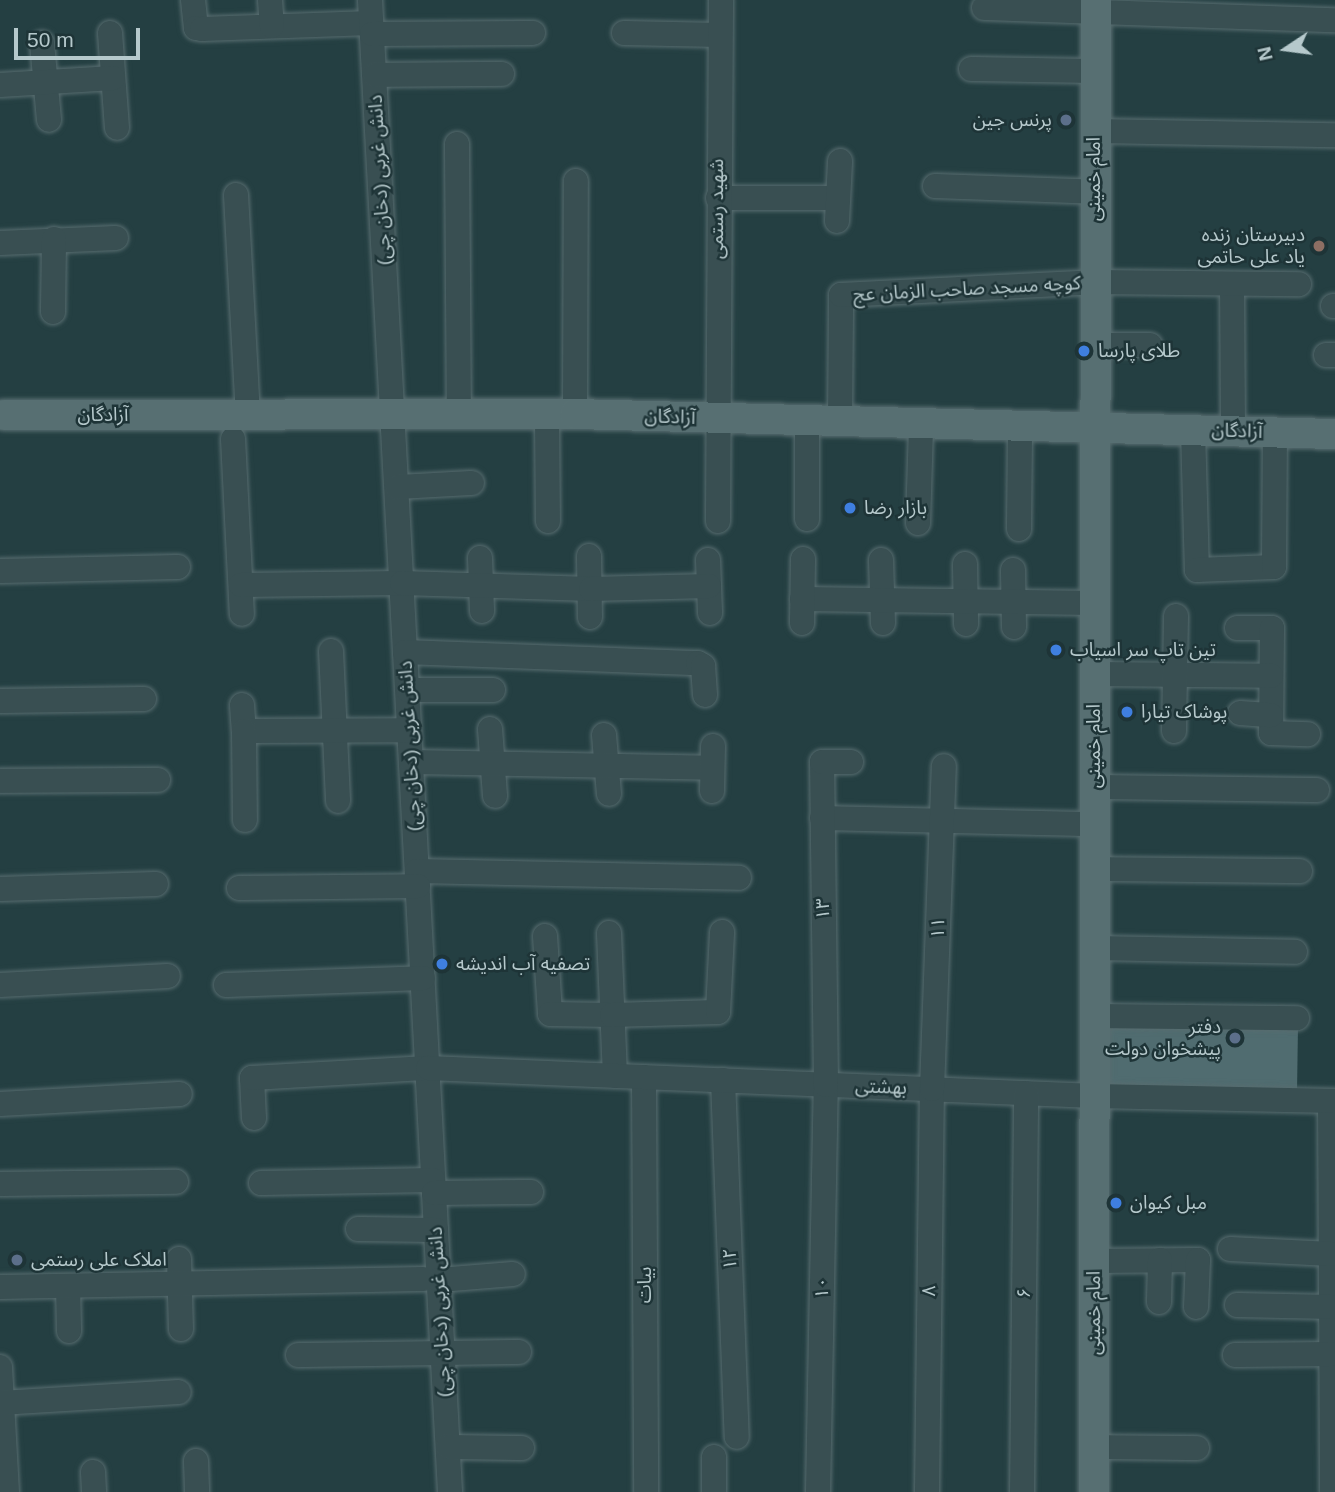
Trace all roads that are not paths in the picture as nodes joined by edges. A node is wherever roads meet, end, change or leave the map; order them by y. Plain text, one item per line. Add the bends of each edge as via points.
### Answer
1 (193, 0) edge
2 (270, 0) edge
3 (721, 0) edge
4 (1096, 6) edge
5 (984, 8) dead end
6 (371, 19) edge
7 (1335, 20) edge
8 (272, 26) junction
9 (110, 33) dead end
10 (533, 33) dead end
11 (624, 33) dead end
12 (720, 35) junction
13 (42, 43) dead end
14 (971, 69) dead end
15 (1096, 71) junction
16 (502, 74) dead end
17 (375, 75) junction
18 (113, 78) junction
19 (46, 80) junction
20 (0, 85) edge
21 (49, 120) dead end
22 (117, 128) dead end
23 (1094, 131) junction
24 (1335, 135) edge
25 (457, 144) dead end
26 (840, 161) dead end
27 (576, 181) dead end
28 (935, 186) dead end
29 (1094, 192) junction
30 (236, 195) dead end
31 (718, 198) junction
32 (116, 238) dead end
33 (54, 239) junction
34 (0, 243) edge
35 (1094, 282) junction
36 (1232, 284) junction
37 (1299, 284) dead end
38 (53, 312) dead end
39 (1094, 345) junction
40 (1150, 345) dead end
41 (393, 414) junction
42 (459, 414) junction
43 (561, 415) junction
44 (1, 416) edge
45 (716, 419) junction
46 (807, 421) junction
47 (840, 422) junction
48 (921, 425) junction
49 (241, 427) junction
50 (1020, 427) junction
51 (1094, 429) junction
52 (1193, 430) junction
53 (1233, 431) junction
54 (1275, 433) junction
55 (1335, 434) edge
56 (472, 484) dead end
57 (397, 486) junction
58 (807, 519) dead end
59 (718, 520) dead end
60 (548, 521) dead end
61 (918, 523) dead end
62 (1019, 529) dead end
63 (589, 555) dead end
64 (480, 558) dead end
65 (803, 559) dead end
66 (708, 560) dead end
67 (881, 560) dead end
68 (965, 564) dead end
69 (178, 567) dead end
70 (1013, 570) dead end
71 (0, 571) edge
72 (402, 583) junction
73 (241, 585) junction
74 (709, 586) junction
75 (591, 589) junction
76 (802, 598) junction
77 (481, 599) junction
78 (1014, 601) junction
79 (1094, 603) junction
80 (883, 611) junction
81 (966, 612) junction
82 (710, 613) dead end
83 (242, 614) dead end
84 (1177, 616) dead end
85 (590, 617) dead end
86 (802, 623) dead end
87 (1014, 627) dead end
88 (1237, 628) dead end
89 (331, 650) dead end
90 (405, 652) junction
91 (1094, 674) junction
92 (1175, 674) junction
93 (1271, 676) junction
94 (408, 690) junction
95 (493, 690) dead end
96 (705, 695) dead end
97 (144, 699) dead end
98 (0, 701) edge
99 (242, 705) dead end
100 (1240, 713) dead end
101 (1271, 715) junction
102 (490, 729) dead end
103 (336, 730) junction
104 (409, 730) junction
105 (1174, 730) dead end
106 (244, 731) junction
107 (1308, 734) dead end
108 (604, 735) dead end
109 (412, 762) junction
110 (851, 762) dead end
111 (492, 766) junction
112 (944, 766) dead end
113 (607, 768) junction
114 (712, 768) dead end
115 (158, 779) dead end
116 (0, 782) edge
117 (1095, 788) junction
118 (1317, 790) dead end
119 (609, 794) dead end
120 (495, 796) dead end
121 (338, 801) dead end
122 (822, 818) junction
123 (245, 820) dead end
124 (942, 822) junction
125 (1094, 824) junction
126 (1094, 869) junction
127 (1300, 871) dead end
128 (739, 878) dead end
129 (417, 879) junction
130 (156, 884) dead end
131 (239, 888) dead end
132 (0, 889) edge
133 (722, 932) dead end
134 (608, 933) dead end
135 (545, 936) dead end
136 (1094, 947) junction
137 (1295, 952) dead end
138 (168, 976) dead end
139 (423, 978) junction
140 (0, 985) edge
141 (226, 985) dead end
142 (612, 1015) junction
143 (1094, 1016) junction
144 (1297, 1018) dead end
145 (428, 1068) junction
146 (615, 1076) junction
147 (644, 1077) junction
148 (723, 1080) junction
149 (825, 1085) junction
150 (932, 1089) junction
151 (1026, 1093) junction
152 (180, 1094) dead end
153 (1094, 1096) junction
154 (1332, 1101) edge
155 (0, 1104) edge
156 (254, 1118) dead end
157 (176, 1182) dead end
158 (261, 1183) dead end
159 (0, 1184) edge
160 (434, 1187) junction
161 (531, 1192) dead end
162 (1333, 1228) edge
163 (358, 1229) dead end
164 (436, 1230) junction
165 (1230, 1249) dead end
166 (179, 1259) dead end
167 (1160, 1260) junction
168 (1094, 1261) junction
169 (1333, 1270) edge
170 (513, 1274) dead end
171 (431, 1280) junction
172 (180, 1284) junction
173 (68, 1286) junction
174 (0, 1287) edge
175 (1159, 1302) dead end
176 (1237, 1306) dead end
177 (1196, 1307) dead end
178 (181, 1329) dead end
179 (69, 1331) dead end
180 (1333, 1340) edge
181 (442, 1350) junction
182 (519, 1352) dead end
183 (298, 1355) dead end
184 (1235, 1355) dead end
185 (0, 1367) edge
186 (179, 1392) dead end
187 (1, 1403) edge
188 (1334, 1404) edge
189 (737, 1437) dead end
190 (448, 1447) junction
191 (1094, 1447) junction
192 (523, 1448) dead end
193 (1197, 1448) dead end
194 (1334, 1454) edge
195 (714, 1457) dead end
196 (196, 1461) dead end
197 (4, 1477) edge
198 (197, 1492) edge
199 (444, 1492) edge
200 (450, 1492) edge
201 (646, 1492) edge
202 (714, 1492) edge
203 (818, 1492) edge
204 (927, 1492) edge
205 (1022, 1492) edge
206 (1094, 1492) edge
207 (1332, 1492) edge

1 - 8 street via 196,28
2 - 8 street
3 - 12 street, شهید رستمی
4 - 5 street
4 - 7 street
4 - 15 main road, امام خمینی
6 - 8 street
6 - 10 street
6 - 17 street, دانش غربی (دخان چی)
9 - 18 street
11 - 12 street
12 - 31 street, شهید رستمی
13 - 19 street
14 - 15 street
15 - 23 main road, امام خمینی
16 - 17 street
17 - 41 street, دانش غربی (دخان چی)
18 - 19 street
18 - 22 street
19 - 20 street
19 - 21 street
23 - 24 street
23 - 29 main road, امام خمینی
25 - 42 street
26 - 31 street via 837,209
27 - 43 street
28 - 29 street
29 - 35 main road, امام خمینی
30 - 49 street
31 - 45 street, شهید رستمی
32 - 33 street
33 - 34 street
33 - 38 street
35 - 36 street
35 - 39 main road, امام خمینی
35 - 47 street, کوچه مسجد صاحب الزمان عج via 841,295
36 - 37 street
36 - 53 street
39 - 40 street
39 - 51 main road, امام خمینی
41 - 42 main road, آزادگان
41 - 49 main road, آزادگان
41 - 57 street, دانش غربی (دخان چی)
42 - 43 main road, آزادگان
43 - 45 main road, آزادگان
43 - 60 street
44 - 49 main road, آزادگان
45 - 46 main road, آزادگان
45 - 59 street, شهید رستمی
46 - 47 main road, آزادگان
46 - 58 street
47 - 48 main road, آزادگان
48 - 50 main road, آزادگان
48 - 61 street
49 - 73 street
50 - 51 main road, آزادگان
50 - 62 street
51 - 52 main road, آزادگان
51 - 79 main road, امام خمینی
52 - 53 main road, آزادگان
52 - 54 street via 1197,570 1274,567
53 - 54 main road, آزادگان
54 - 55 main road, آزادگان
56 - 57 street
57 - 72 street, دانش غربی (دخان چی)
63 - 75 street
64 - 77 street
65 - 76 street
66 - 74 street
67 - 80 street
68 - 81 street
69 - 71 street
70 - 78 street
72 - 73 street
72 - 77 street
72 - 90 street, دانش غربی (دخان چی)
73 - 83 street
74 - 75 street
74 - 82 street
75 - 77 street
75 - 85 street
76 - 80 street
76 - 86 street
78 - 79 street
78 - 81 street
78 - 87 street
79 - 91 main road, امام خمینی
80 - 81 street
84 - 92 street
88 - 93 street via 1272,628
89 - 103 street
90 - 94 street, دانش غربی (دخان چی)
90 - 96 street via 692,664 703,666
91 - 92 street
91 - 117 main road, امام خمینی
92 - 93 street
92 - 105 street
93 - 101 street
94 - 95 street
94 - 104 street, دانش غربی (دخان چی)
97 - 98 street
99 - 106 street
100 - 101 street
101 - 107 street via 1271,733
102 - 111 street
103 - 104 street
103 - 106 street
103 - 121 street
104 - 109 street, دانش غربی (دخان چی)
106 - 123 street
108 - 113 street
109 - 111 street
109 - 129 street, دانش غربی (دخان چی)
110 - 122 street, ۱۳ via 822,762
111 - 113 street
111 - 120 street
112 - 124 street, ۱۱
113 - 114 street
113 - 119 street
115 - 116 street
117 - 118 street
117 - 125 main road, امام خمینی
122 - 124 street
122 - 149 street, ۱۳
124 - 125 street
124 - 150 street, ۱۱
125 - 126 main road, امام خمینی
126 - 127 street
126 - 136 main road, امام خمینی
128 - 129 street
129 - 131 street
129 - 139 street, دانش غربی (دخان چی)
130 - 132 street
133 - 142 street via 718,1012
134 - 142 street
135 - 142 street via 550,1014
136 - 137 street
136 - 143 main road, امام خمینی
138 - 140 street
139 - 141 street
139 - 145 street, دانش غربی (دخان چی)
142 - 146 street
143 - 144 street
143 - 153 main road, امام خمینی
145 - 146 street, بهشتی
145 - 156 street, بهشتی via 251,1078
145 - 160 street, دانش غربی (دخان چی)
146 - 147 street, بهشتی
147 - 148 street, بهشتی
147 - 201 street, بیات
148 - 149 street, بهشتی
148 - 189 street, ۱۲
149 - 150 street, بهشتی
149 - 203 street, ۱۰
150 - 151 street, بهشتی
150 - 204 street, ۸
151 - 153 street, بهشتی
151 - 205 street, ۶
152 - 155 street
153 - 154 street, بهشتی
153 - 168 main road, امام خمینی
154 - 162 street
157 - 159 street
158 - 160 street
160 - 161 street
160 - 164 street, دانش غربی (دخان چی)
162 - 169 street
163 - 164 street
164 - 171 street, دانش غربی (دخان چی)
165 - 169 street
166 - 172 street
167 - 168 street
167 - 175 street
167 - 177 street via 1198,1260
168 - 191 main road, امام خمینی
169 - 180 street
170 - 171 street
171 - 172 street
171 - 181 street, دانش غربی (دخان چی)
172 - 173 street
172 - 178 street
173 - 174 street
173 - 179 street
176 - 180 street
180 - 184 street
180 - 188 street
181 - 182 street
181 - 183 street
181 - 190 street, دانش غربی (دخان چی)
185 - 187 street
186 - 187 street
187 - 197 street
188 - 194 street
190 - 192 street
190 - 200 street, دانش غربی (دخان چی)
191 - 193 street
191 - 206 main road, امام خمینی
194 - 207 street
195 - 202 street
196 - 198 street
199 - 200 street

